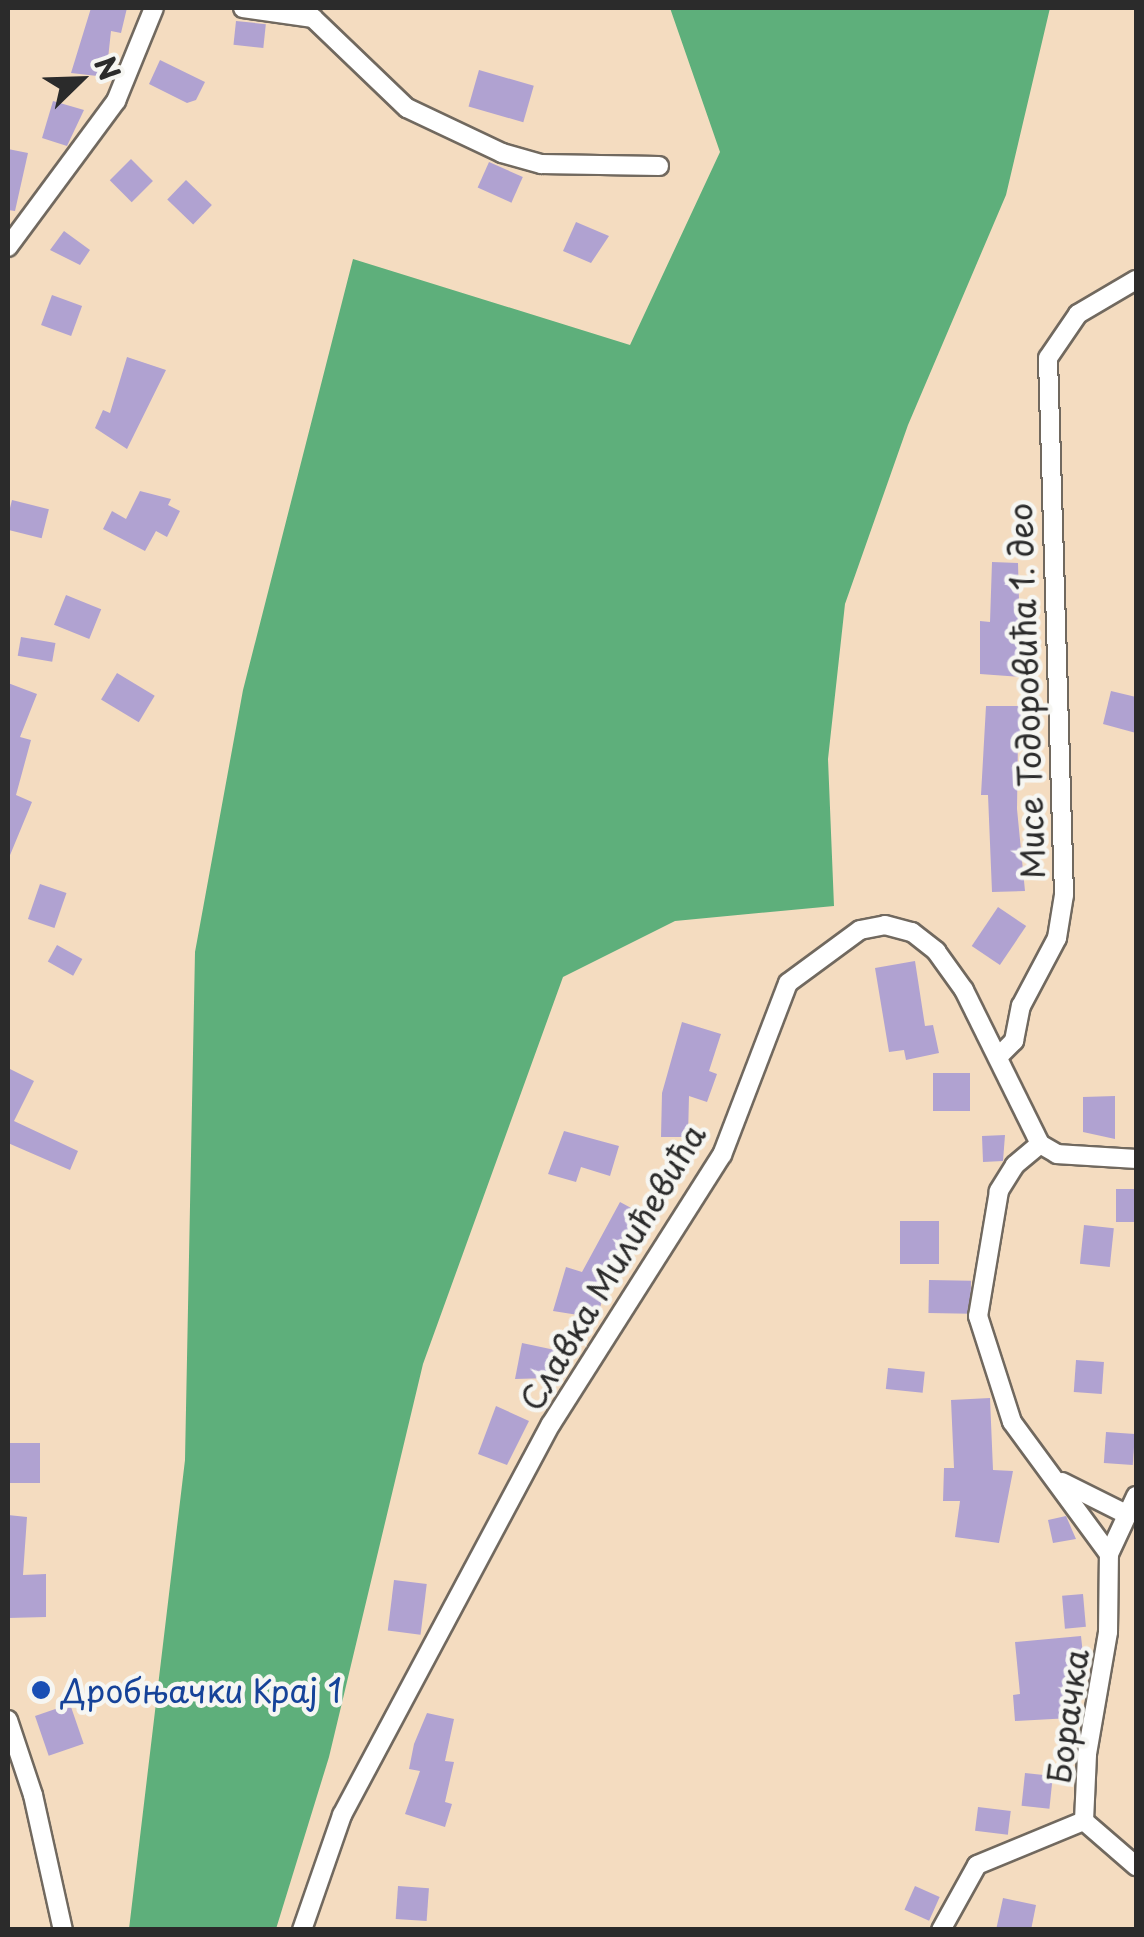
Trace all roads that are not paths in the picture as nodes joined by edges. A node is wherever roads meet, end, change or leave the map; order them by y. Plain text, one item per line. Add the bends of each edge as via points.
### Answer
1 (154, 8) edge
2 (243, 8) edge
3 (659, 166) dead end
4 (8, 247) edge
5 (1136, 280) edge
6 (998, 1057) junction
7 (1040, 1144) junction
8 (1136, 1158) edge
9 (1058, 1480) junction
10 (1136, 1496) edge
11 (1124, 1513) junction
12 (1109, 1554) junction
13 (8, 1720) edge
14 (1084, 1821) junction
15 (1136, 1866) edge
16 (63, 1930) edge
17 (302, 1930) edge
18 (941, 1930) edge

1 - 4 street via 116,101
2 - 3 street via 313,18 406,108 502,154 541,164
5 - 6 street, Мисе Тодоровића 1. део via 1078,314 1048,358 1061,919 1021,1006 1014,1041
6 - 7 street, Славка Милићевића
6 - 17 street, Славка Милићевића via 964,990 936,951 912,932 884,924 860,930 788,983 722,1155 551,1424 342,1815
7 - 8 street via 1057,1154
7 - 9 street via 1015,1164 999,1191 977,1295 1012,1422
9 - 11 street
9 - 12 street
10 - 11 street, Борачка
11 - 12 street, Борачка
12 - 14 street, Борачка via 1108,1632
13 - 16 street via 33,1795
14 - 15 street
14 - 18 street, Борачка via 977,1865

